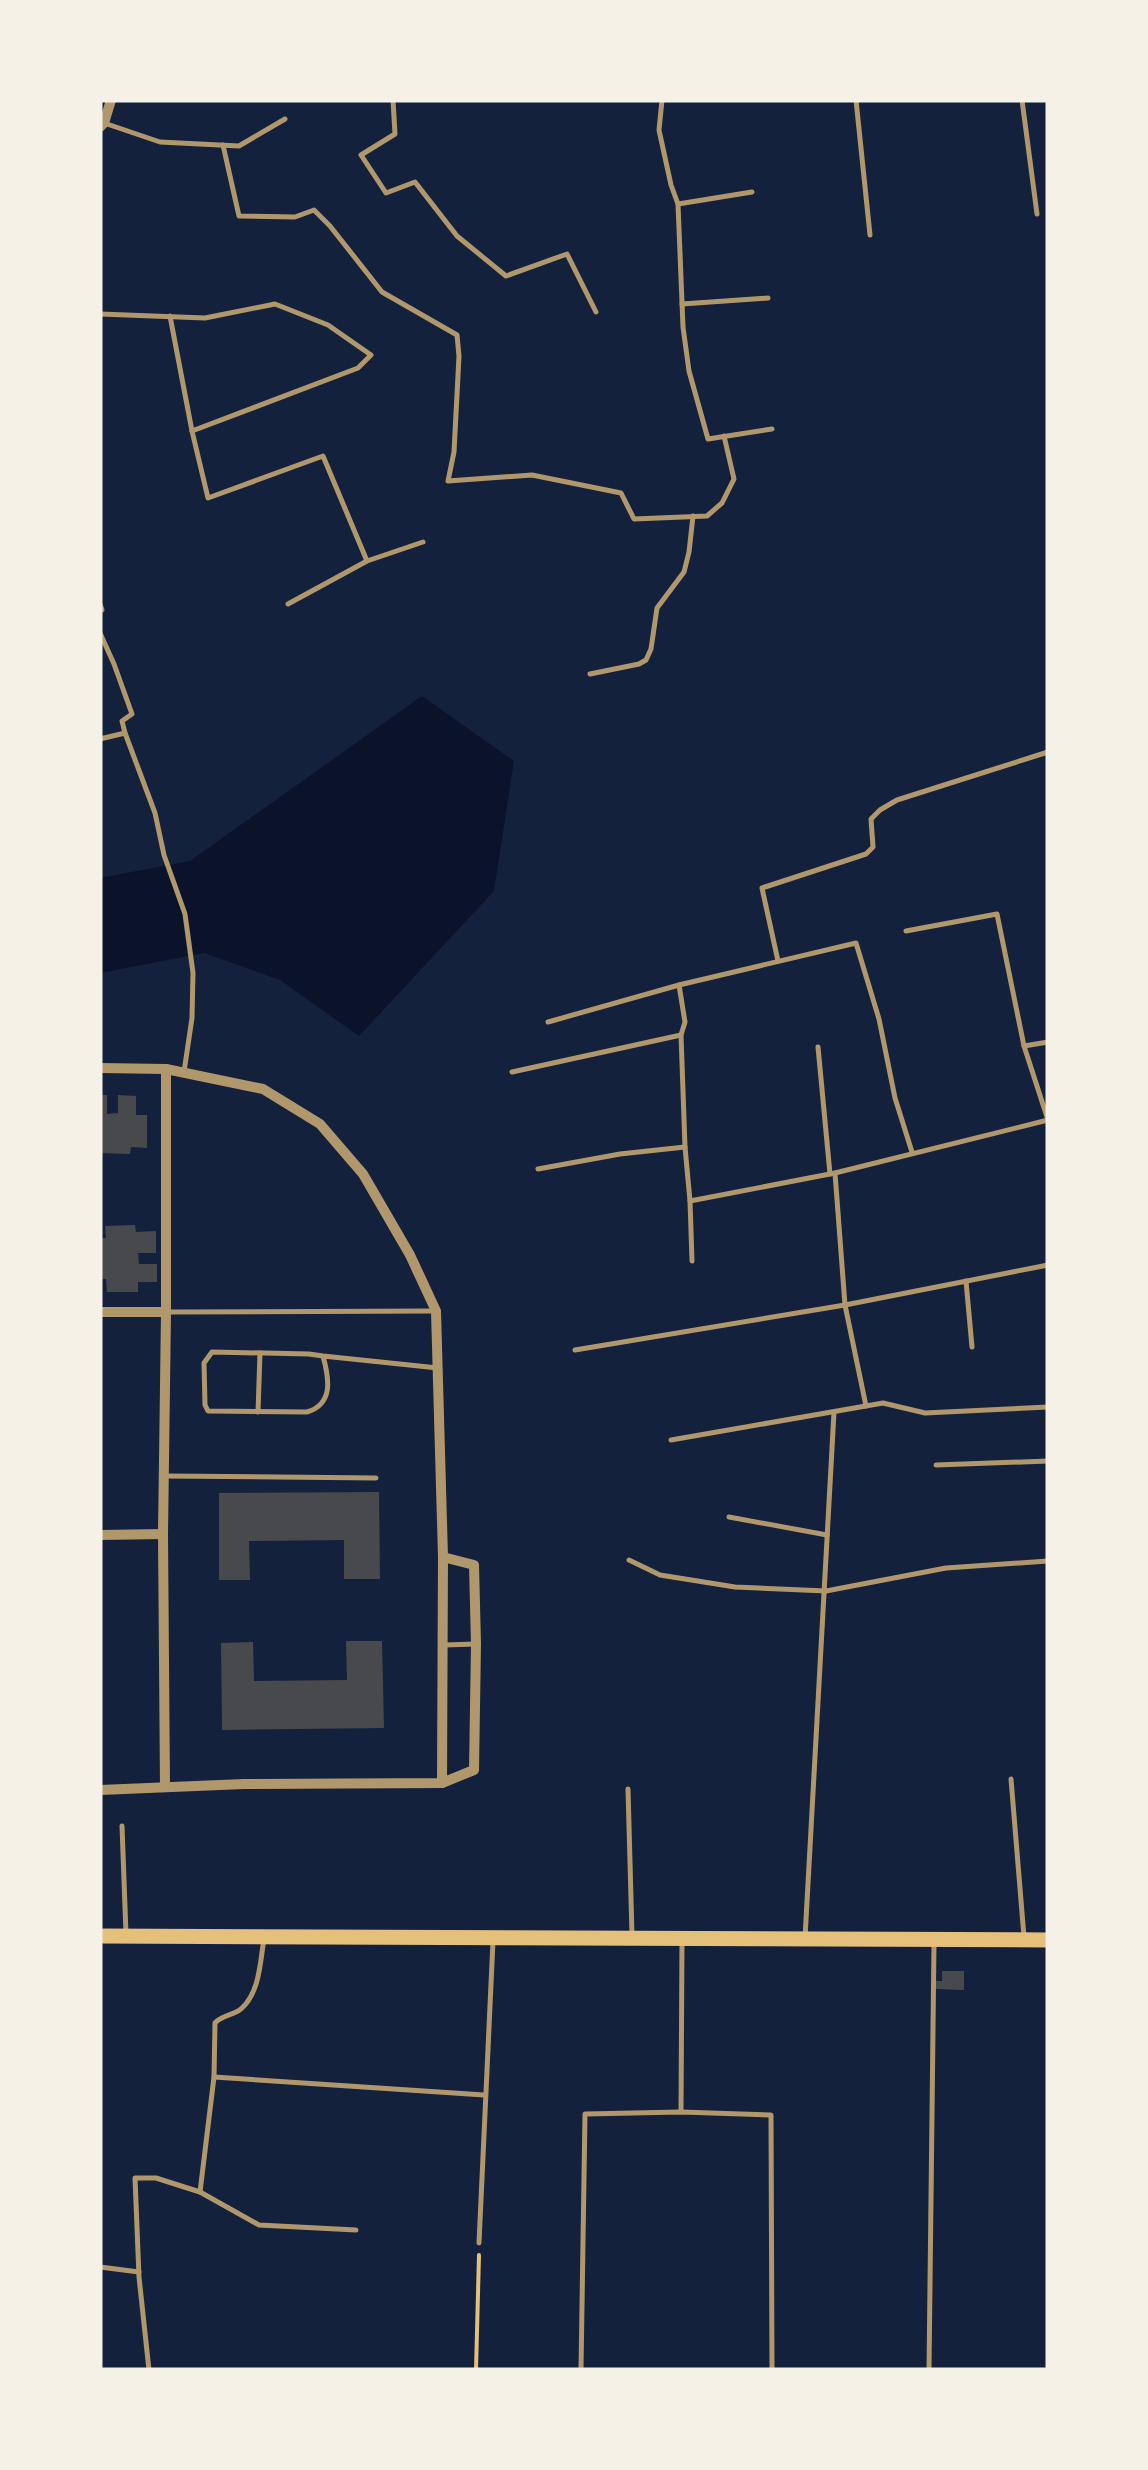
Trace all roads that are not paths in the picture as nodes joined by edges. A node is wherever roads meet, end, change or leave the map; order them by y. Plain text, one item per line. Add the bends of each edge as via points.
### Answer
1 (111, 100) edge
2 (393, 100) edge
3 (662, 100) edge
4 (856, 100) edge
5 (1022, 100) edge
6 (285, 119) dead end
7 (102, 125) edge
8 (223, 144) junction
9 (752, 192) dead end
10 (678, 204) junction
11 (1037, 214) dead end
12 (870, 234) dead end
13 (768, 298) dead end
14 (682, 304) junction
15 (596, 312) dead end
16 (100, 314) edge
17 (170, 316) junction
18 (772, 429) dead end
19 (192, 431) junction
20 (724, 436) junction
21 (692, 516) junction
22 (423, 542) dead end
23 (368, 561) junction
24 (288, 604) dead end
25 (100, 633) edge
26 (590, 674) dead end
27 (125, 733) junction
28 (100, 738) edge
29 (1048, 752) edge
30 (906, 931) dead end
31 (778, 960) junction
32 (680, 985) junction
33 (548, 1022) dead end
34 (681, 1034) junction
35 (1048, 1042) edge
36 (818, 1046) dead end
37 (1024, 1046) junction
38 (100, 1068) edge
39 (166, 1069) junction
40 (184, 1072) junction
41 (512, 1072) dead end
42 (1048, 1120) edge
43 (685, 1147) junction
44 (912, 1152) junction
45 (538, 1169) dead end
46 (832, 1173) junction
47 (690, 1201) junction
48 (692, 1261) dead end
49 (1048, 1265) edge
50 (966, 1281) junction
51 (845, 1305) junction
52 (436, 1310) junction
53 (100, 1312) edge
54 (166, 1312) junction
55 (972, 1346) dead end
56 (575, 1350) dead end
57 (260, 1354) junction
58 (323, 1356) junction
59 (438, 1368) junction
60 (866, 1406) junction
61 (1048, 1406) edge
62 (258, 1412) junction
63 (834, 1412) junction
64 (672, 1440) dead end
65 (1048, 1461) edge
66 (936, 1465) dead end
67 (164, 1476) junction
68 (376, 1478) dead end
69 (729, 1518) dead end
70 (100, 1534) edge
71 (163, 1534) junction
72 (827, 1535) junction
73 (443, 1557) junction
74 (628, 1560) dead end
75 (1048, 1561) edge
76 (826, 1591) junction
77 (443, 1644) junction
78 (476, 1644) junction
79 (1011, 1779) dead end
80 (442, 1783) junction
81 (165, 1787) junction
82 (100, 1790) edge
83 (628, 1790) dead end
84 (122, 1826) dead end
85 (100, 1936) edge
86 (126, 1937) junction
87 (264, 1937) junction
88 (632, 1938) junction
89 (682, 1938) junction
90 (493, 1939) junction
91 (805, 1939) junction
92 (1024, 1940) junction
93 (1048, 1940) edge
94 (934, 1941) junction
95 (214, 2077) junction
96 (484, 2094) junction
97 (681, 2112) junction
98 (200, 2192) junction
99 (356, 2230) dead end
100 (479, 2243) road end
101 (100, 2267) edge
102 (139, 2272) junction
103 (149, 2370) edge
104 (581, 2370) edge
105 (772, 2370) edge
106 (929, 2370) edge

1 - 7 street
2 - 15 lane via 396,134 361,156 386,193 416,182 457,236 506,276 567,254
3 - 10 lane via 660,130
4 - 12 lane
5 - 11 lane
6 - 8 lane via 239,146
7 - 8 lane via 160,142
8 - 21 lane via 240,216 296,218 314,210 382,292 457,335 448,482 532,475 620,494 634,519
9 - 10 lane
10 - 14 lane
13 - 14 lane
14 - 20 lane via 702,426 708,439
16 - 17 lane
17 - 19 lane
17 - 19 lane via 205,318 275,304 328,325 371,356 358,368
18 - 20 lane
19 - 23 lane via 208,498 323,456
20 - 21 lane via 734,479 722,503 707,516
21 - 26 lane via 684,572 657,608 646,660
22 - 23 lane
23 - 24 lane
25 - 27 lane via 132,714 122,720
27 - 28 lane
27 - 40 lane via 185,914 193,973
29 - 31 lane via 898,800 871,819 873,847 866,854 762,888
30 - 37 lane via 997,914
31 - 32 lane
31 - 44 lane via 856,943
32 - 33 lane
32 - 34 lane
34 - 41 lane
34 - 43 lane
35 - 37 lane
36 - 46 lane
37 - 42 lane
38 - 39 street
39 - 40 street
39 - 54 street
40 - 52 street via 263,1090 320,1124 363,1174
42 - 44 lane
43 - 45 lane
43 - 47 lane
44 - 46 lane
46 - 47 lane
46 - 51 lane
47 - 48 lane
49 - 50 lane
50 - 51 lane
50 - 55 lane
51 - 56 lane
51 - 60 lane
52 - 54 lane
52 - 59 street
53 - 54 street
54 - 67 street
57 - 58 lane
57 - 62 lane
57 - 62 lane via 212,1352 204,1363 208,1411
58 - 59 lane
58 - 62 lane via 328,1393 318,1409
59 - 73 street
60 - 61 lane via 925,1413
60 - 63 lane
63 - 64 lane
63 - 72 lane
65 - 66 lane
67 - 68 lane
67 - 71 street
69 - 72 lane
70 - 71 street
71 - 81 street
72 - 76 lane
73 - 77 street
73 - 78 street via 474,1566
74 - 76 lane via 660,1575 735,1587
75 - 76 lane via 946,1568
76 - 91 lane
77 - 78 lane
77 - 80 street
78 - 80 street via 474,1770
79 - 92 lane
80 - 81 street
81 - 82 street
83 - 88 lane
84 - 86 lane
85 - 86 main road
86 - 87 main road
87 - 90 main road
87 - 95 lane via 254,1993 239,2012 215,2023
88 - 89 main road
88 - 90 main road
89 - 91 main road
89 - 97 lane
90 - 96 lane
91 - 94 main road
92 - 93 main road
92 - 94 main road
94 - 106 lane
95 - 96 lane
95 - 98 lane
96 - 100 lane
97 - 104 lane via 584,2114
97 - 105 lane via 772,2116
98 - 99 lane via 259,2225
98 - 102 lane via 135,2178
101 - 102 lane
102 - 103 lane

